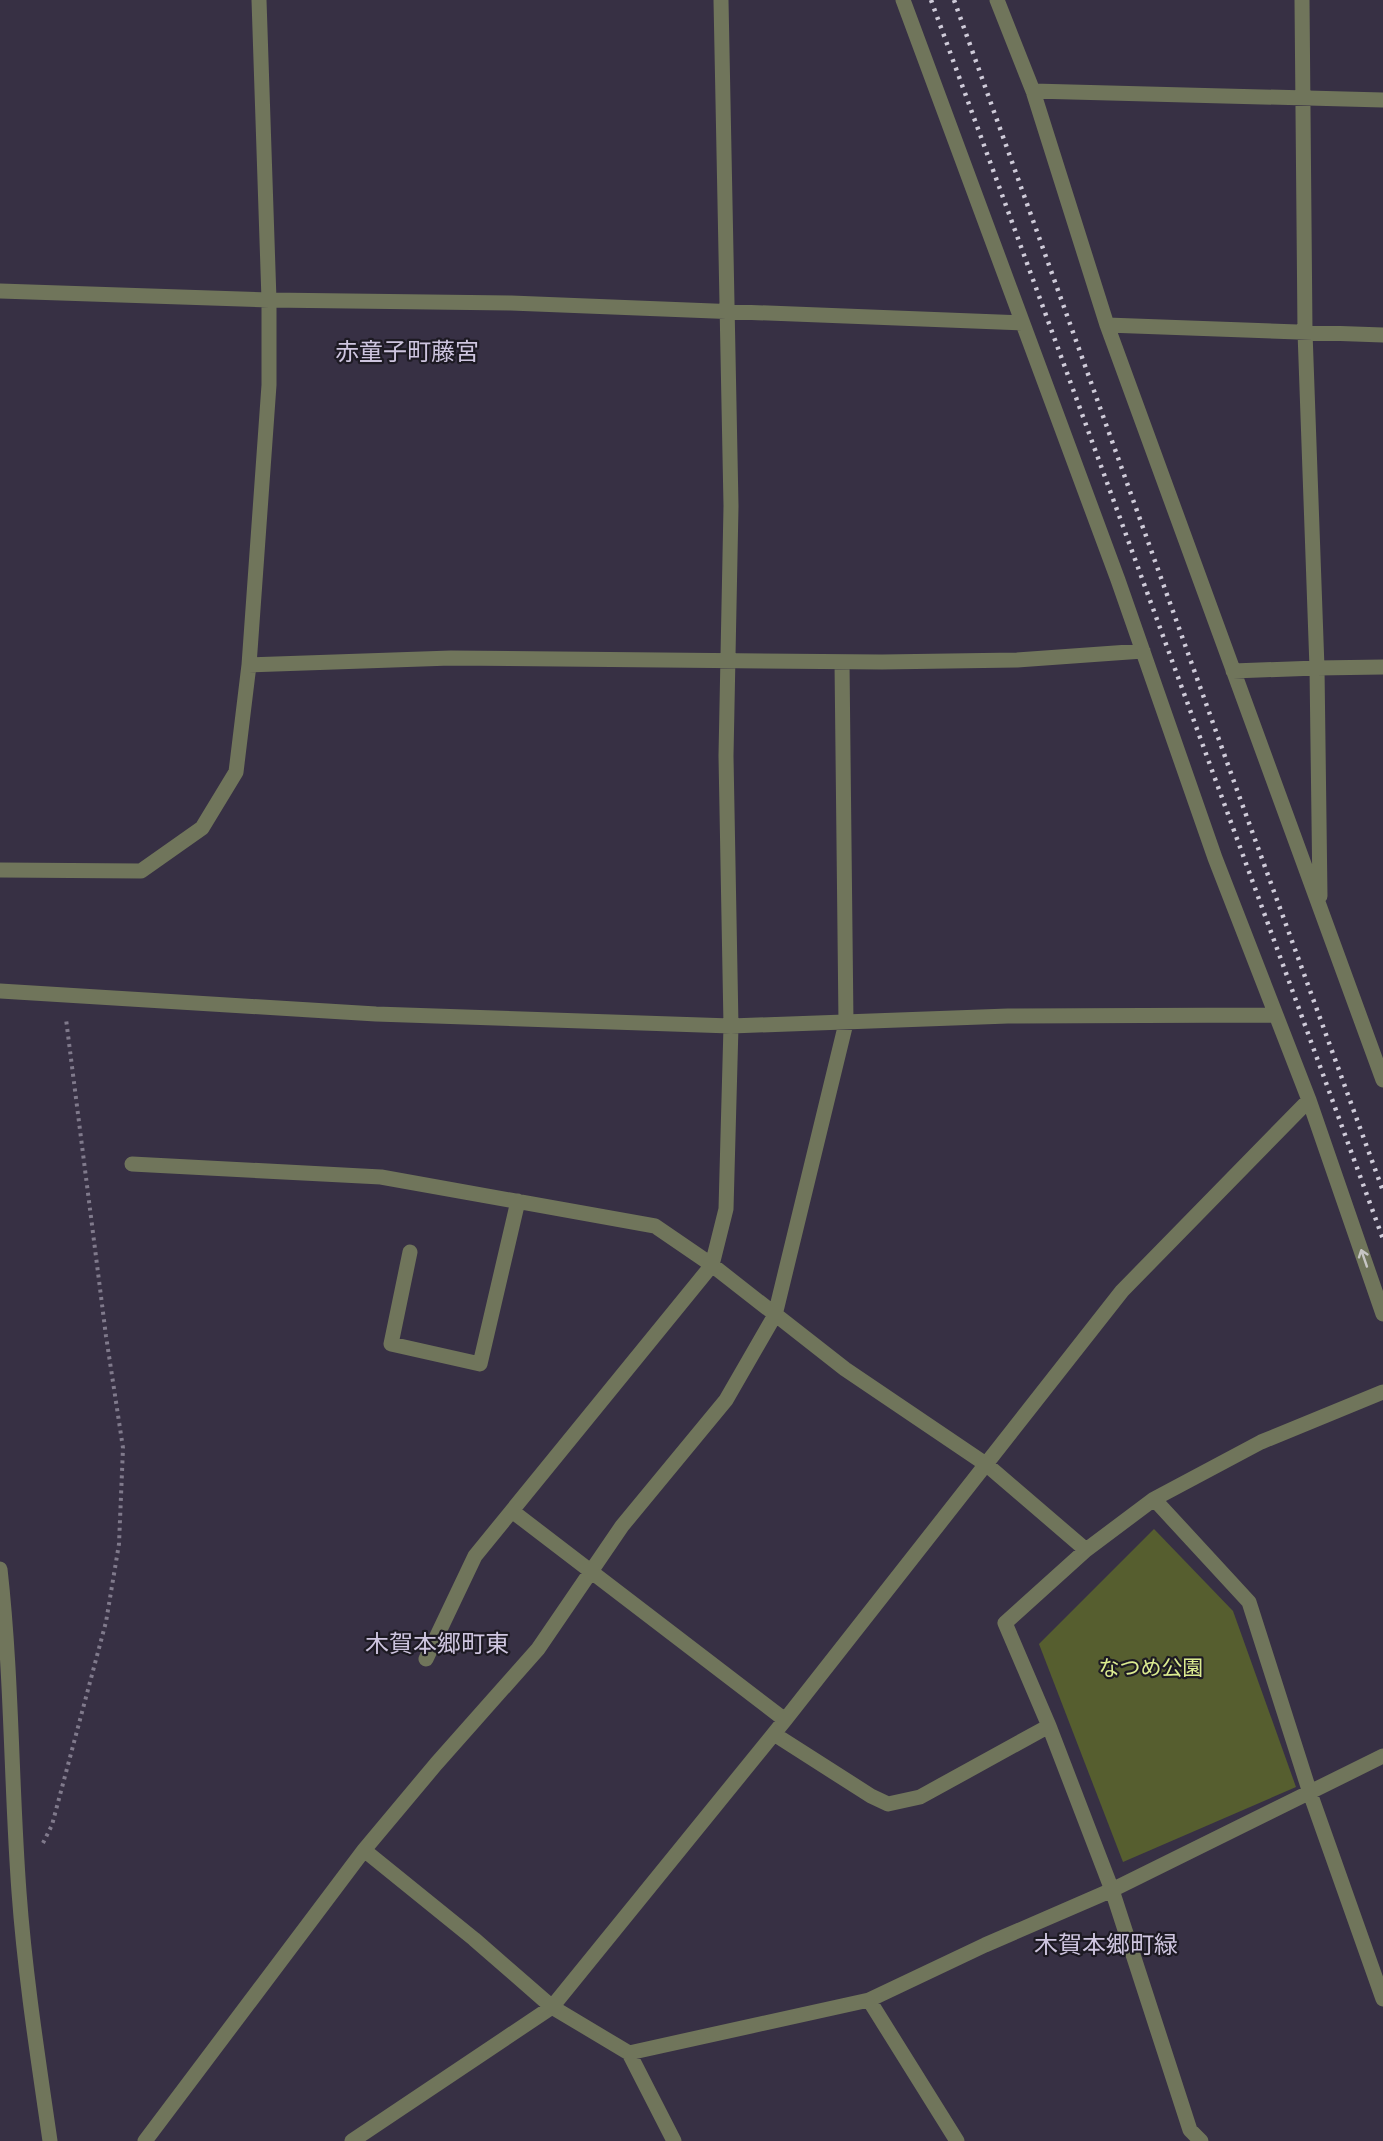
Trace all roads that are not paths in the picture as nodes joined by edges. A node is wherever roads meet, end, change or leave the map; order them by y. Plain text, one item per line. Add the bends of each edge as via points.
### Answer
1 (259, 0) edge
2 (721, 0) edge
3 (903, 0) edge
4 (997, 0) edge
5 (1302, 0) edge
6 (1033, 92) junction
7 (1302, 99) junction
8 (1383, 100) edge
9 (0, 291) edge
10 (269, 300) junction
11 (727, 311) junction
12 (1022, 323) junction
13 (1107, 325) junction
14 (1305, 332) junction
15 (1383, 335) edge
16 (1143, 651) junction
17 (728, 660) junction
18 (842, 662) junction
19 (249, 665) junction
20 (1383, 667) edge
21 (1317, 668) junction
22 (1233, 671) junction
23 (0, 870) edge
24 (1320, 908) junction
25 (0, 991) edge
26 (1275, 1015) junction
27 (846, 1023) junction
28 (730, 1026) junction
29 (1378, 1050) edge
30 (1383, 1080) edge
31 (1309, 1100) junction
32 (132, 1164) dead end
33 (518, 1201) junction
34 (410, 1252) dead end
35 (712, 1265) junction
36 (1383, 1314) edge
37 (775, 1315) junction
38 (1383, 1392) edge
39 (987, 1465) junction
40 (1154, 1499) junction
41 (512, 1511) junction
42 (1086, 1550) junction
43 (0, 1569) edge
44 (591, 1571) junction
45 (426, 1659) dead end
46 (785, 1720) junction
47 (1049, 1726) junction
48 (774, 1734) junction
49 (1383, 1756) edge
50 (1310, 1792) junction
51 (364, 1850) junction
52 (1112, 1890) junction
53 (1383, 1999) edge
54 (869, 2000) junction
55 (552, 2007) junction
56 (629, 2053) junction
57 (50, 2141) edge
58 (145, 2141) edge
59 (352, 2141) edge
60 (674, 2141) edge
61 (957, 2141) edge
62 (1201, 2141) edge

1 - 10 street
2 - 11 street
3 - 12 street
4 - 6 street
5 - 7 street
6 - 7 street
6 - 13 street
7 - 8 street
7 - 14 street
9 - 10 street
10 - 11 street
10 - 19 street via 269,385
11 - 12 street
11 - 17 street via 731,506
12 - 16 street
13 - 14 street
13 - 22 street
14 - 15 street
14 - 21 street
16 - 18 street via 1017,660
16 - 26 street
17 - 18 street
17 - 19 street via 451,658
17 - 28 street
18 - 27 street
19 - 23 street via 236,772 202,828 141,871
20 - 21 street
21 - 22 street
21 - 24 street
22 - 24 street
24 - 29 street
25 - 28 street via 376,1014
26 - 27 street via 1008,1016
26 - 31 street
27 - 28 street
27 - 37 street
28 - 35 street via 726,1209
29 - 30 street
36 -> 31 street
31 - 39 street via 1122,1291
32 - 33 street via 381,1177
33 - 34 street via 480,1364 391,1344
33 - 35 street via 655,1226
35 - 37 street
35 - 41 street
37 - 39 street via 845,1369
37 - 44 street via 726,1400 622,1526
38 - 40 street via 1261,1442
39 - 42 street
39 - 46 street
40 - 42 street
40 - 50 street via 1249,1602
41 - 44 street
41 - 45 street via 476,1556
42 - 47 street via 1005,1623
43 - 57 street via 19,1893
44 - 46 street
44 - 51 street via 538,1649
46 - 48 street
47 - 48 street via 920,1797 888,1804
47 - 52 street
48 - 55 street
49 - 50 street
50 - 52 street
50 - 53 street
51 - 55 street
51 - 58 street
52 - 54 street
52 - 62 street via 1190,2130
54 - 56 street
54 - 61 street
55 - 56 street
55 - 59 street
56 - 60 street

